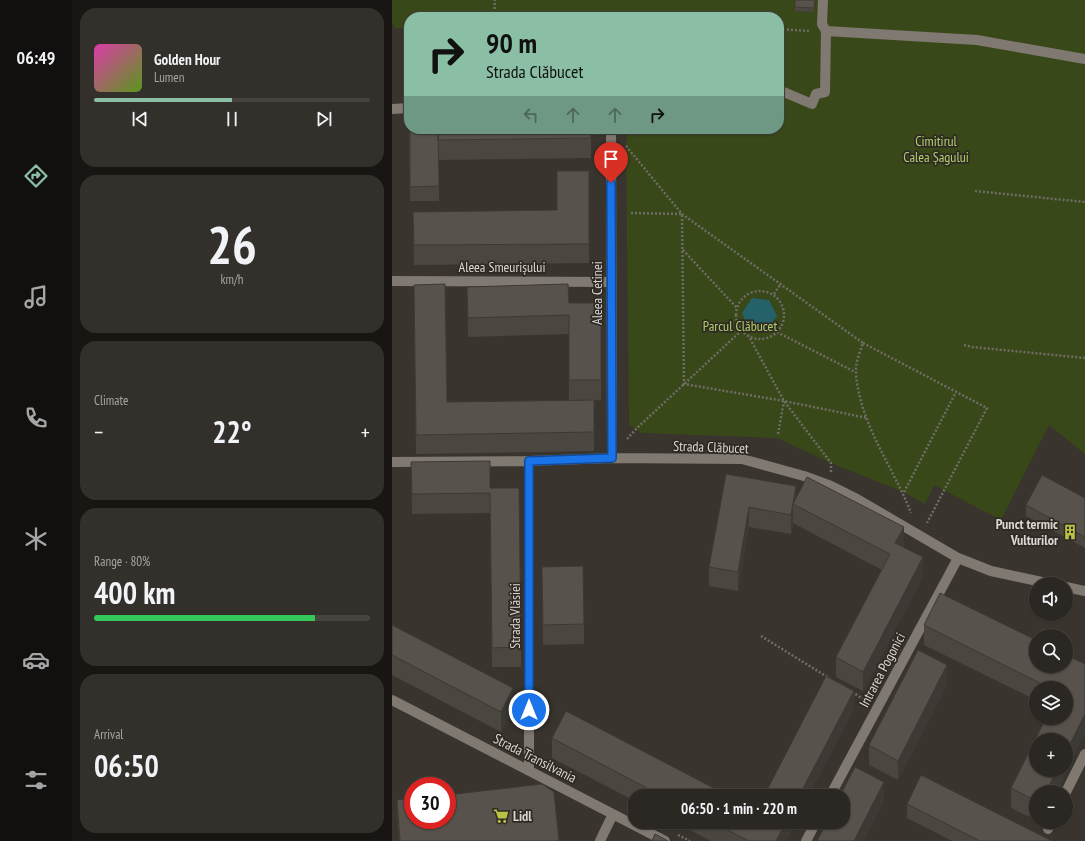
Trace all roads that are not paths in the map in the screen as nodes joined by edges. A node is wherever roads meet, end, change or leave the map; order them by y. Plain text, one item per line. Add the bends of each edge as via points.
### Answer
1 (823, 0) edge
2 (826, 31) junction
3 (1085, 59) edge
4 (784, 92) edge
5 (404, 108) edge
6 (392, 109) edge
7 (610, 134) edge
8 (392, 281) edge
9 (611, 282) junction
10 (612, 458) junction
11 (529, 461) junction
12 (392, 462) edge
13 (958, 558) junction
14 (1029, 579) edge
15 (1073, 588) edge
16 (1085, 591) edge
17 (392, 700) edge
18 (1085, 754) edge
19 (529, 771) junction
20 (1070, 785) edge
21 (834, 789) edge
22 (612, 814) junction
23 (812, 829) edge
24 (600, 841) edge
25 (665, 841) edge
26 (806, 841) edge

1 - 2 street via 822,24
2 - 3 street via 977,40
2 - 4 street via 825,92 816,94 812,104
5 - 6 street
7 - 9 street, Aleea Cetinei
8 - 9 street, Aleea Smeurișului
9 - 10 street, Aleea Cetinei
10 - 11 street, Strada Clăbucet
10 - 13 street, Strada Clăbucet via 742,459 804,476 857,499
11 - 12 street, Strada Clăbucet
11 - 19 street, Strada Vlăsiei
13 - 14 street, Strada Clăbucet via 991,571
13 - 21 street, Intrarea Pogonici via 939,601
15 - 16 street
17 - 19 street, Strada Transilvania
18 - 20 street
19 - 22 street, Strada Transilvania
22 - 24 street
22 - 25 street, Strada Transilvania
23 - 26 street

